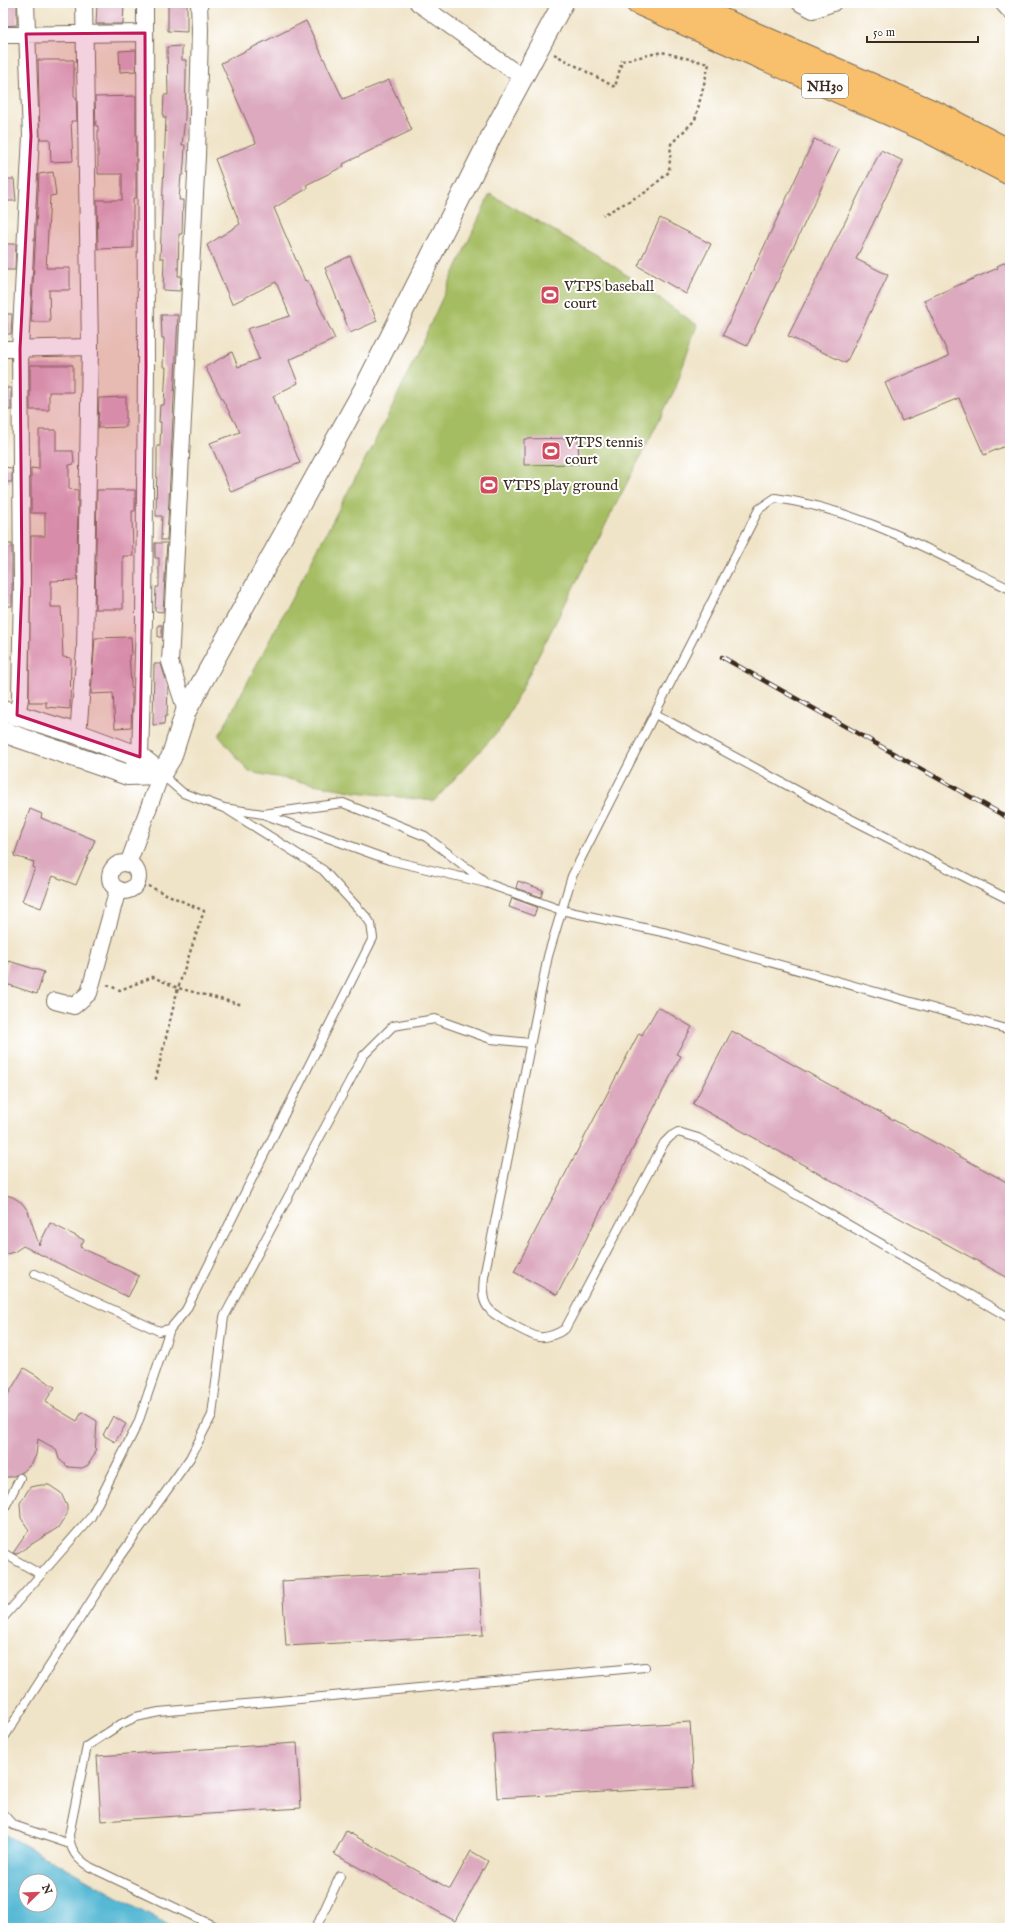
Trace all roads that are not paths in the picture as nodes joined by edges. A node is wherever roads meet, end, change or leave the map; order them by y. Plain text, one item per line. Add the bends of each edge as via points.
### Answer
1 (26, 3) edge
2 (84, 3) edge
3 (145, 3) edge
4 (199, 3) edge
5 (418, 3) edge
6 (563, 3) edge
7 (637, 3) edge
8 (685, 3) edge
9 (800, 3) edge
10 (833, 3) edge
11 (1003, 3) edge
12 (1010, 12) edge
13 (145, 33) junction
14 (26, 34) junction
15 (84, 34) junction
16 (3, 35) edge
17 (522, 77) junction
18 (1010, 151) edge
19 (1010, 174) edge
20 (90, 347) junction
21 (3, 349) edge
22 (20, 349) junction
23 (1010, 589) edge
24 (186, 710) junction
25 (10, 713) edge
26 (655, 714) junction
27 (3, 732) edge
28 (78, 734) junction
29 (140, 757) junction
30 (160, 774) junction
31 (128, 775) junction
32 (224, 808) junction
33 (263, 814) junction
34 (128, 864) junction
35 (486, 882) junction
36 (118, 889) junction
37 (1010, 900) edge
38 (561, 910) junction
39 (55, 1001) dead end
40 (1010, 1030) edge
41 (530, 1043) junction
42 (36, 1274) dead end
43 (1010, 1318) edge
44 (170, 1329) junction
45 (20, 1478) dead end
46 (3, 1511) edge
47 (3, 1553) edge
48 (40, 1574) junction
49 (3, 1618) edge
50 (645, 1667) dead end
51 (3, 1739) edge
52 (3, 1814) edge
53 (70, 1844) junction
54 (340, 1876) dead end
55 (218, 1928) edge
56 (316, 1928) edge

1 - 14 street
2 - 15 street
3 - 13 street
4 - 24 street via 197,156 170,662
5 - 17 street
6 - 17 street
7 - 19 highway, NH30 via 926,131
8 - 18 highway, NH30 via 938,114
9 - 10 street via 813,10
11 - 12 street
13 - 15 street
13 - 29 street via 146,375
14 - 15 street
14 - 16 street
14 - 22 street via 31,136
15 - 20 street
17 - 24 street via 364,389
20 - 22 street
20 - 28 street via 85,650
21 - 22 street
22 - 25 street via 20,699
23 - 26 lane via 875,525 803,502 775,498 759,509
24 - 30 street via 171,758
25 - 28 street
26 - 37 lane via 835,811
26 - 38 lane via 572,876
27 - 31 street
28 - 29 street
29 - 30 street
29 - 31 street
30 - 31 street
30 - 32 lane via 183,793
30 - 34 street
32 - 33 lane
32 - 44 lane via 323,870 367,918 374,931 374,938 186,1310
33 - 35 lane via 389,860
33 - 35 lane via 343,803 425,836
34 - 36 street via 119,864 112,870 110,879
34 - 36 street via 135,869 137,881 127,890
35 - 38 lane
36 - 39 street via 90,993 74,1006
38 - 40 lane via 667,933
38 - 41 lane via 548,956
41 - 43 lane via 484,1278 483,1296 490,1310 497,1316 538,1337 551,1336 565,1329 664,1144 678,1132 698,1138
41 - 51 lane via 491,1040 435,1019 393,1026 363,1056 224,1317 212,1415 190,1458 120,1556
42 - 44 lane via 160,1331
44 - 48 lane via 138,1423 91,1517
45 - 46 lane
47 - 48 lane
48 - 49 lane
50 - 53 lane via 159,1712 136,1717 87,1746 69,1835
52 - 53 lane via 13,1825
53 - 55 lane via 80,1862
54 - 56 lane

